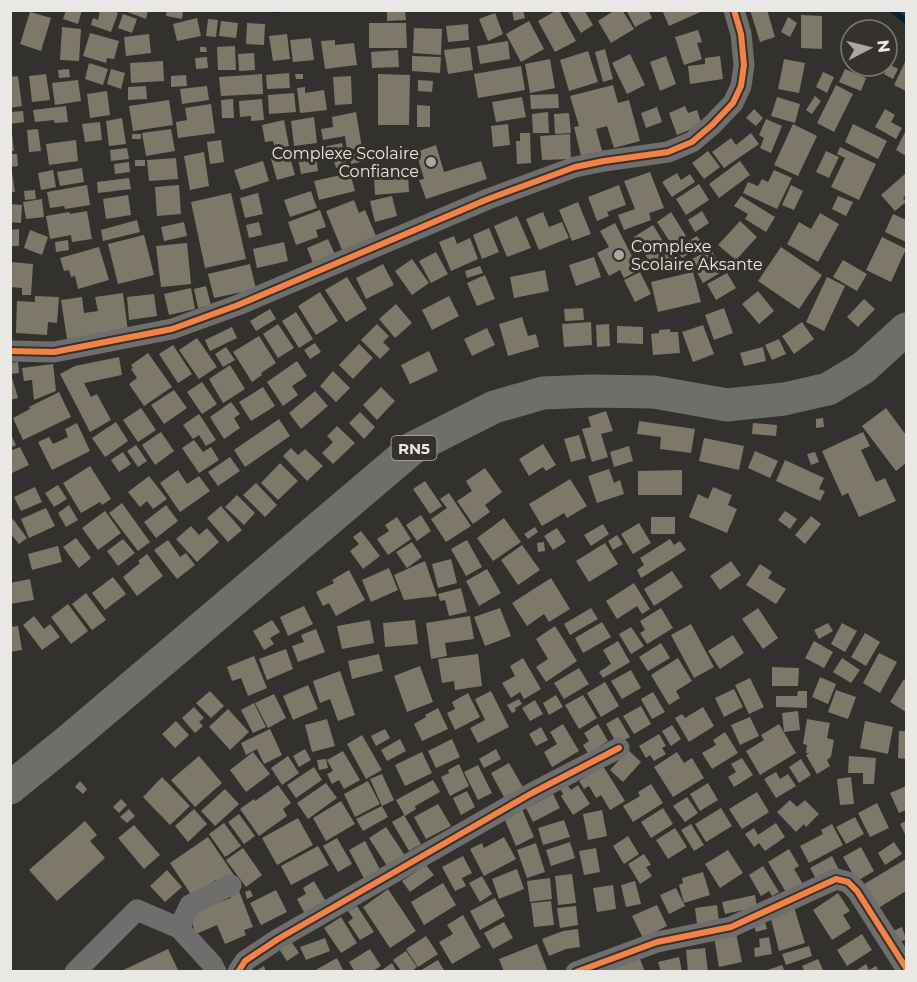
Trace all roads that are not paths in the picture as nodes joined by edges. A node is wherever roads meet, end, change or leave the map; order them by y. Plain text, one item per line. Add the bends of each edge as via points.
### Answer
1 (734, 10) edge
2 (906, 329) edge
3 (10, 351) edge
4 (619, 748) dead end
5 (10, 788) edge
6 (231, 885) dead end
7 (178, 928) junction
8 (906, 968) edge
9 (75, 972) edge
10 (216, 972) edge
11 (238, 972) edge
12 (576, 972) edge

1 - 3 street via 744,65 741,87 733,103 692,142 668,152 575,167 172,329 54,352
2 - 5 highway, RN5 via 863,368 828,389 727,405 654,392 543,393 494,407 413,448
4 - 11 street via 532,793 278,939 245,961
6 - 7 street via 190,905
7 - 9 street via 137,910
7 - 10 street
8 - 12 street via 857,891 848,882 836,879 731,927 657,942

